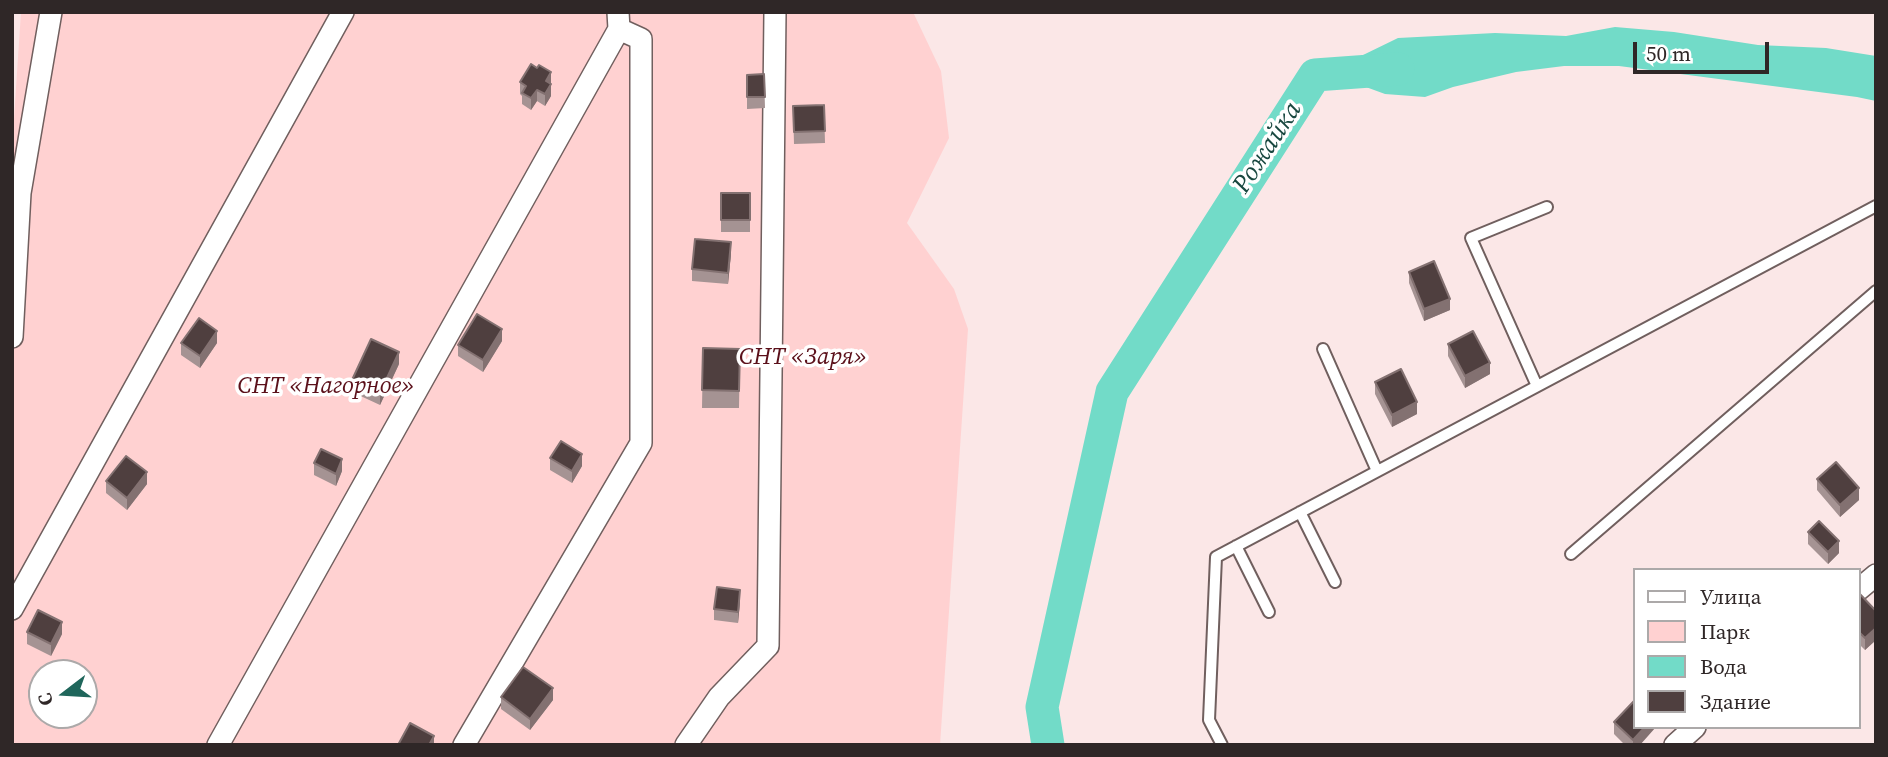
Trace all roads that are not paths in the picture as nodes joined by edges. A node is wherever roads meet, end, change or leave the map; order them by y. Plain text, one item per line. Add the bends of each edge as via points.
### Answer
1 (51, 12) edge
2 (343, 12) edge
3 (775, 12) edge
4 (618, 21) edge
5 (1876, 206) edge
6 (1547, 207) dead end
7 (1876, 291) edge
8 (12, 337) edge
9 (1323, 349) dead end
10 (1537, 386) junction
11 (1377, 471) junction
12 (1300, 512) junction
13 (1236, 546) junction
14 (1571, 554) dead end
15 (1876, 575) edge
16 (1335, 582) dead end
17 (1860, 588) edge
18 (12, 609) edge
19 (1269, 612) dead end
20 (1693, 729) edge
21 (218, 745) edge
22 (464, 745) edge
23 (686, 745) edge
24 (1222, 745) edge
25 (1675, 745) edge

1 - 8 street via 20,193
2 - 18 street
3 - 23 street via 768,646 719,697
4 - 21 street
4 - 22 street via 641,39 641,443
5 - 10 lane
6 - 10 lane via 1471,238
7 - 14 lane
9 - 11 lane
10 - 11 lane
11 - 12 lane
12 - 13 lane
12 - 16 lane
13 - 19 lane
13 - 24 lane via 1216,557 1209,720
15 - 17 street
20 - 25 street

